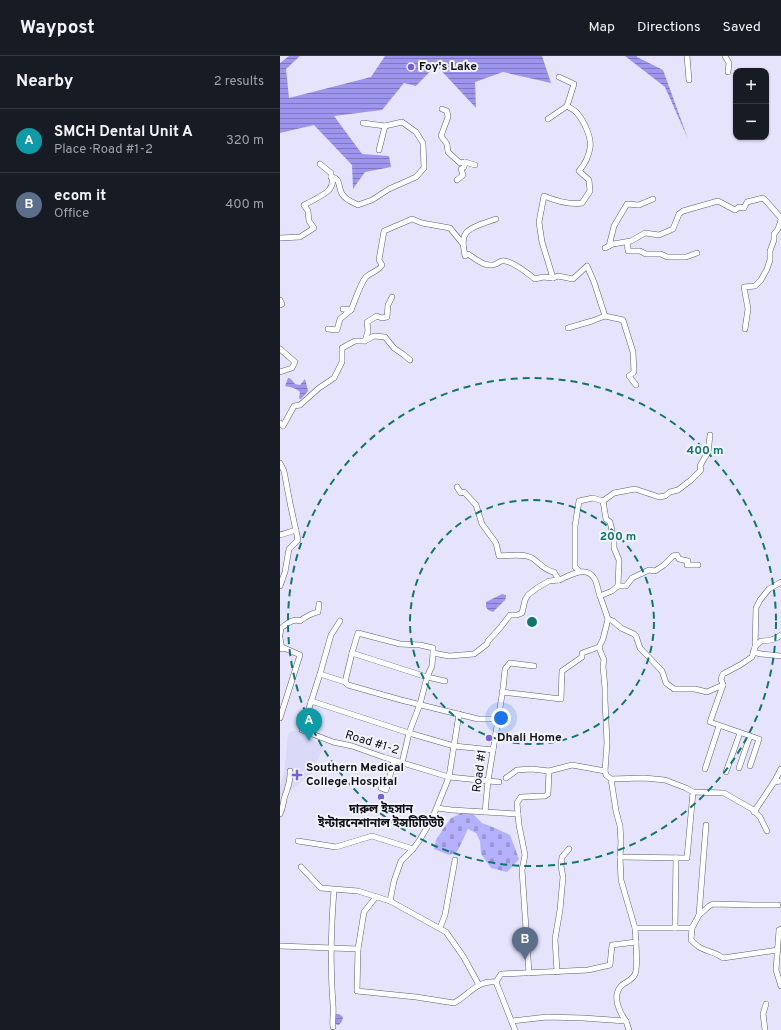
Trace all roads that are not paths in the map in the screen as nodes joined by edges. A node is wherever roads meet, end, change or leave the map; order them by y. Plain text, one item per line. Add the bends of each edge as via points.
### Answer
1 (688, 56) edge
2 (725, 56) edge
3 (728, 72) dead end
4 (559, 77) dead end
5 (689, 80) dead end
6 (567, 106) junction
7 (442, 108) dead end
8 (548, 119) dead end
9 (363, 123) dead end
10 (385, 126) junction
11 (379, 150) dead end
12 (465, 162) junction
13 (320, 164) dead end
14 (475, 165) dead end
15 (331, 177) junction
16 (457, 180) dead end
17 (653, 199) dead end
18 (781, 219) edge
19 (496, 220) dead end
20 (280, 238) edge
21 (627, 242) junction
22 (463, 244) junction
23 (697, 253) dead end
24 (553, 278) junction
25 (392, 297) dead end
26 (280, 300) edge
27 (280, 305) edge
28 (343, 309) dead end
29 (351, 310) junction
30 (605, 316) junction
31 (568, 328) dead end
32 (328, 329) dead end
33 (745, 329) dead end
34 (365, 341) junction
35 (280, 349) edge
36 (410, 360) dead end
37 (280, 372) edge
38 (636, 385) dead end
39 (282, 424) edge
40 (280, 431) edge
41 (710, 435) dead end
42 (280, 463) edge
43 (457, 487) dead end
44 (603, 501) junction
45 (296, 530) junction
46 (280, 535) edge
47 (698, 565) dead end
48 (579, 571) junction
49 (559, 580) junction
50 (781, 582) edge
51 (280, 586) edge
52 (618, 586) junction
53 (600, 596) junction
54 (319, 604) dead end
55 (608, 619) junction
56 (340, 621) dead end
57 (781, 635) edge
58 (280, 637) edge
59 (599, 647) junction
60 (281, 648) edge
61 (754, 650) junction
62 (433, 653) junction
63 (352, 654) junction
64 (781, 656) edge
65 (534, 666) dead end
66 (320, 674) junction
67 (427, 677) junction
68 (445, 681) dead end
69 (345, 682) junction
70 (723, 685) junction
71 (502, 692) junction
72 (311, 700) junction
73 (420, 704) junction
74 (459, 714) junction
75 (280, 718) edge
76 (498, 719) junction
77 (719, 726) junction
78 (410, 733) junction
79 (740, 733) junction
80 (750, 736) junction
81 (454, 746) junction
82 (493, 750) junction
83 (394, 760) junction
84 (402, 763) junction
85 (750, 766) dead end
86 (739, 768) dead end
87 (705, 769) dead end
88 (781, 770) edge
89 (290, 771) dead end
90 (549, 771) junction
91 (605, 771) junction
92 (726, 772) dead end
93 (449, 777) junction
94 (506, 778) dead end
95 (611, 779) junction
96 (488, 780) junction
97 (781, 781) edge
98 (499, 782) dead end
99 (774, 782) junction
100 (381, 788) dead end
101 (693, 792) junction
102 (437, 808) junction
103 (485, 812) junction
104 (754, 812) junction
105 (280, 814) edge
106 (518, 814) junction
107 (706, 825) dead end
108 (767, 831) dead end
109 (298, 841) dead end
110 (413, 849) junction
111 (569, 849) dead end
112 (620, 857) junction
113 (676, 858) junction
114 (455, 860) dead end
115 (301, 867) dead end
116 (334, 890) junction
117 (376, 897) junction
118 (390, 901) junction
119 (778, 905) dead end
120 (699, 915) junction
121 (440, 928) junction
122 (635, 928) junction
123 (675, 928) junction
124 (692, 928) junction
125 (781, 929) edge
126 (636, 942) junction
127 (280, 946) edge
128 (331, 948) junction
129 (358, 949) junction
130 (778, 950) junction
131 (557, 972) junction
132 (529, 973) junction
133 (496, 982) junction
134 (479, 985) junction
135 (781, 986) edge
136 (766, 1004) dead end
137 (512, 1021) junction
138 (626, 1021) junction
139 (334, 1029) edge
140 (515, 1030) edge
141 (629, 1030) edge
142 (765, 1030) edge

1 - 5 street
2 - 3 street via 729,63
4 - 6 street via 574,84
6 - 8 street
6 - 24 street via 576,112 584,123 591,141 590,150 579,171 589,180 590,191 582,202 574,204 554,201 544,196 539,222
7 - 12 street via 447,111 448,117 441,136 447,144 448,152 460,163
9 - 10 street
10 - 11 street
10 - 15 street via 402,122 416,132 423,143 424,168 416,177 358,205 342,194 338,181
12 - 14 street
12 - 16 street via 461,169 462,175
13 - 15 street via 331,173
15 - 20 street via 333,181 329,190 304,205 314,228 302,238
17 - 21 street via 639,205 628,204 614,226 607,247
18 - 21 street via 762,198 748,202 744,208 739,207 735,210 718,201 683,211 679,214 673,229 659,235 645,233
18 - 33 street via 774,234 770,260 764,275 755,286 744,287 748,308
19 - 22 street via 477,226 466,233
21 - 23 street via 628,251 646,254 686,257
22 - 24 street via 465,256 468,254 486,265 505,261 535,279
22 - 29 street via 450,228 412,219 384,231 379,260 382,265 366,277
24 - 30 street via 558,276 572,279 587,266
25 - 34 street via 387,317 377,316 367,322
26 - 27 street
28 - 29 street
29 - 32 street via 340,319 337,330
30 - 31 street
30 - 38 street via 623,320 633,352 634,372 629,376
34 - 36 street via 374,336 385,337 394,348
34 - 39 street via 355,341 342,348 342,362 334,378 300,405 294,406
35 - 37 street via 295,362 292,368
39 - 40 street
41 - 44 street via 708,453 700,466 701,470 678,490 659,497 635,489 614,493
42 - 45 street via 284,471
43 - 49 street via 476,505 482,524 496,543 499,556 516,555 530,558 554,572
44 - 48 street via 593,498 579,501 574,550 575,567
44 - 52 street via 619,560
45 - 46 street
45 - 51 street via 298,540 288,552
47 - 52 street via 687,565 688,562 679,559 678,555 673,556 654,571 649,570 632,578 626,586
48 - 49 street
48 - 53 street via 587,572 594,578
49 - 62 street via 549,582 528,595 522,613 510,615 487,644 474,654 450,656
50 - 61 street via 770,589 756,608
52 - 53 street
53 - 55 street
54 - 58 street via 318,612 281,628
55 - 59 street
55 - 70 street via 636,636 640,648 662,671 666,683 674,689 707,692
56 - 66 street via 331,635
57 - 61 street via 768,641 760,641
58 - 60 street
59 - 71 street via 582,653 582,657 562,671 561,699
59 - 91 street via 604,660 607,743
60 - 75 street via 300,655
61 - 64 street via 761,654
61 - 70 street via 752,657 723,674
62 - 63 street via 433,648 400,644 358,633
62 - 67 street, Road #1-2 via 432,666
63 - 67 street
63 - 69 street
65 - 71 street, Road #1 via 510,663 505,668
66 - 69 street
66 - 72 street
67 - 68 street
67 - 73 street, Road #1-2
69 - 73 street via 348,685
70 - 77 street via 710,722
71 - 76 street, Road #1
72 - 78 street
72 - 83 street, Road #1-2 via 302,730
73 - 74 street
73 - 78 street, Road #1-2
74 - 76 street via 478,719
74 - 81 street
76 - 82 street, Road #1
77 - 79 street
77 - 87 street
78 - 81 street
78 - 84 street, Road #1-2
79 - 80 street
79 - 92 street
80 - 85 street via 759,740
80 - 86 street
81 - 82 street
81 - 93 street
82 - 96 street, Road #1
83 - 84 street, Road #1-2
83 - 100 street via 386,790
84 - 93 street
88 - 99 street
89 - 105 street via 291,780
90 - 91 street via 572,765
90 - 94 street via 517,770
90 - 106 street via 548,794 521,797 517,803
91 - 95 street
93 - 96 street
93 - 102 street
95 - 101 street via 665,780
95 - 112 street via 620,826
96 - 98 street
96 - 103 street, Road #1
97 - 99 street
99 - 104 street
101 - 104 street via 724,793
101 - 113 street via 687,858
102 - 103 street
102 - 110 street
103 - 106 street
104 - 108 street via 760,817
106 - 132 street via 525,855 522,870
107 - 120 street
109 - 110 street via 336,847 372,836
110 - 118 street via 401,861
111 - 131 street via 562,857 561,866 563,877 555,939
112 - 113 street
112 - 122 street via 621,880
113 - 123 street
114 - 121 street via 445,915
115 - 116 street via 321,888
116 - 117 street via 358,891
116 - 128 street
117 - 118 street
117 - 129 street via 364,912
118 - 121 street
119 - 120 street via 713,904
120 - 124 street
121 - 134 street via 446,932 463,956
122 - 123 street
122 - 126 street
123 - 124 street
124 - 130 street via 691,940 699,947 723,958
125 - 130 street
126 - 131 street via 612,945 610,965 588,970
126 - 138 street via 637,970 635,975 620,987 616,999
127 - 128 street
128 - 129 street
128 - 139 street
129 - 134 street via 357,991 454,1003
130 - 135 street via 776,970
131 - 132 street
132 - 133 street via 501,974
133 - 134 street
133 - 137 street
136 - 142 street via 763,1014
137 - 138 street via 554,1017
137 - 140 street
138 - 141 street

